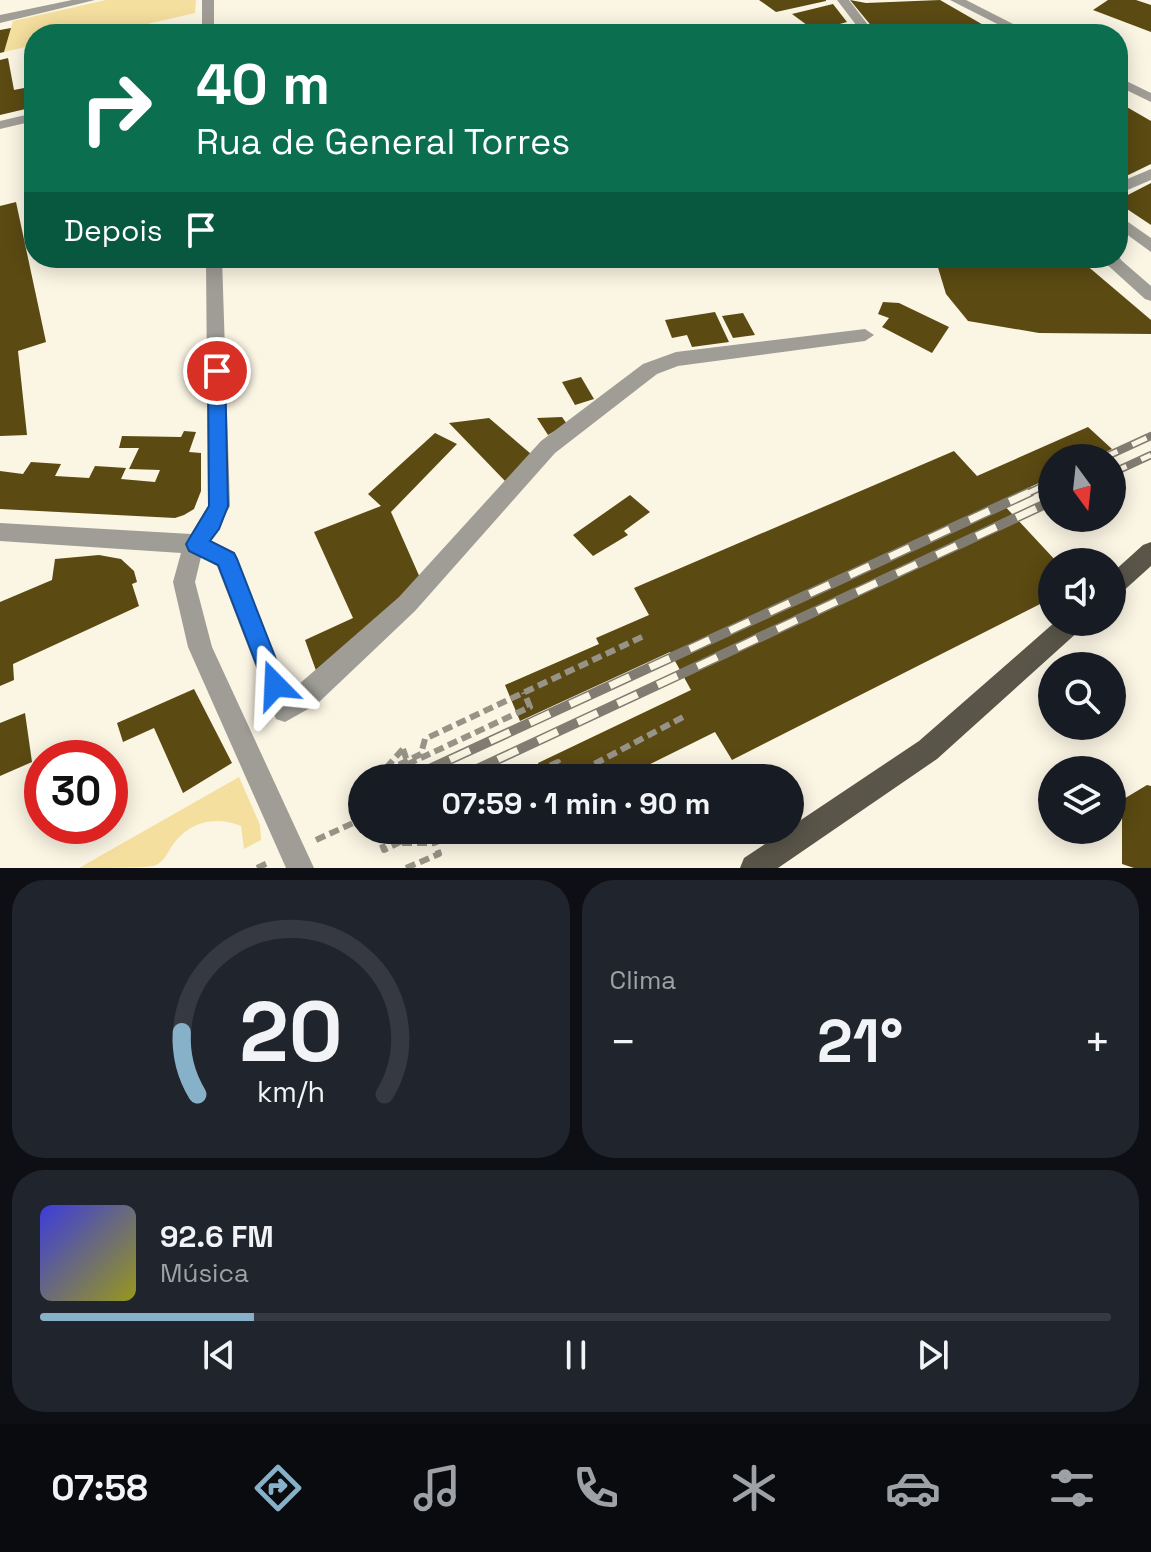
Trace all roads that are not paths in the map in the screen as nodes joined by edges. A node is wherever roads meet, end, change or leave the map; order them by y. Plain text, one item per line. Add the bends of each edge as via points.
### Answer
1 (89, 0) edge
2 (208, 0) edge
3 (843, 0) edge
4 (956, 0) edge
5 (0, 19) edge
6 (208, 24) edge
7 (861, 24) edge
8 (1006, 24) edge
9 (1128, 86) edge
10 (1151, 98) edge
11 (24, 119) edge
12 (0, 125) edge
13 (1151, 174) edge
14 (1128, 184) edge
15 (1128, 228) edge
16 (1150, 246) edge
17 (1128, 253) edge
18 (214, 268) edge
19 (1119, 268) edge
20 (1151, 295) edge
21 (865, 335) dead end
22 (0, 532) edge
23 (196, 544) junction
24 (1151, 552) edge
25 (1126, 574) edge
26 (1056, 636) edge
27 (297, 860) edge
28 (754, 868) edge

1 - 5 street
2 - 6 street
3 - 7 street
4 - 8 street
9 - 10 street
11 - 12 street
13 - 14 street
15 - 16 street
16 - 17 street
18 - 23 street via 219,506
19 - 20 street
21 - 23 street via 676,359 650,369 548,447 407,604 285,710 226,559
22 - 23 street
23 - 27 street via 184,582 200,647
24 - 25 main road
26 - 28 main road via 928,750

